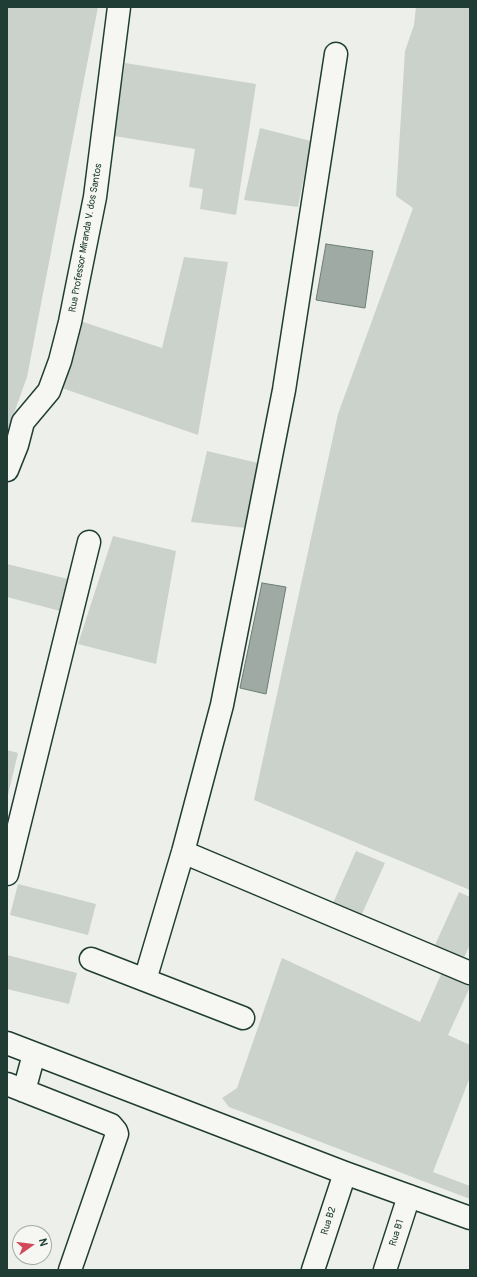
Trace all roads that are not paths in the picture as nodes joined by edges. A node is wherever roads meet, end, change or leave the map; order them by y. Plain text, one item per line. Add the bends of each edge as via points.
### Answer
1 (119, 7) edge
2 (336, 54) dead end
3 (7, 470) edge
4 (89, 542) dead end
5 (183, 852) junction
6 (7, 874) edge
7 (90, 959) dead end
8 (470, 973) edge
9 (145, 980) junction
10 (243, 1018) dead end
11 (7, 1043) edge
12 (34, 1054) junction
13 (16, 1087) edge
14 (344, 1173) junction
15 (409, 1196) junction
16 (470, 1218) edge
17 (70, 1270) edge
18 (313, 1270) edge
19 (385, 1270) edge

1 - 3 street, Rua Professor Miranda V. dos Santos via 95,197 70,322 49,391 23,422
2 - 5 street via 284,390 222,705
4 - 6 street
5 - 8 street
5 - 9 street
7 - 9 street
9 - 10 street
11 - 12 street
12 - 13 street
12 - 14 street
13 - 17 street via 111,1125 116,1131
14 - 15 street
14 - 18 street, Rua B2
15 - 16 street
15 - 19 street, Rua B1

